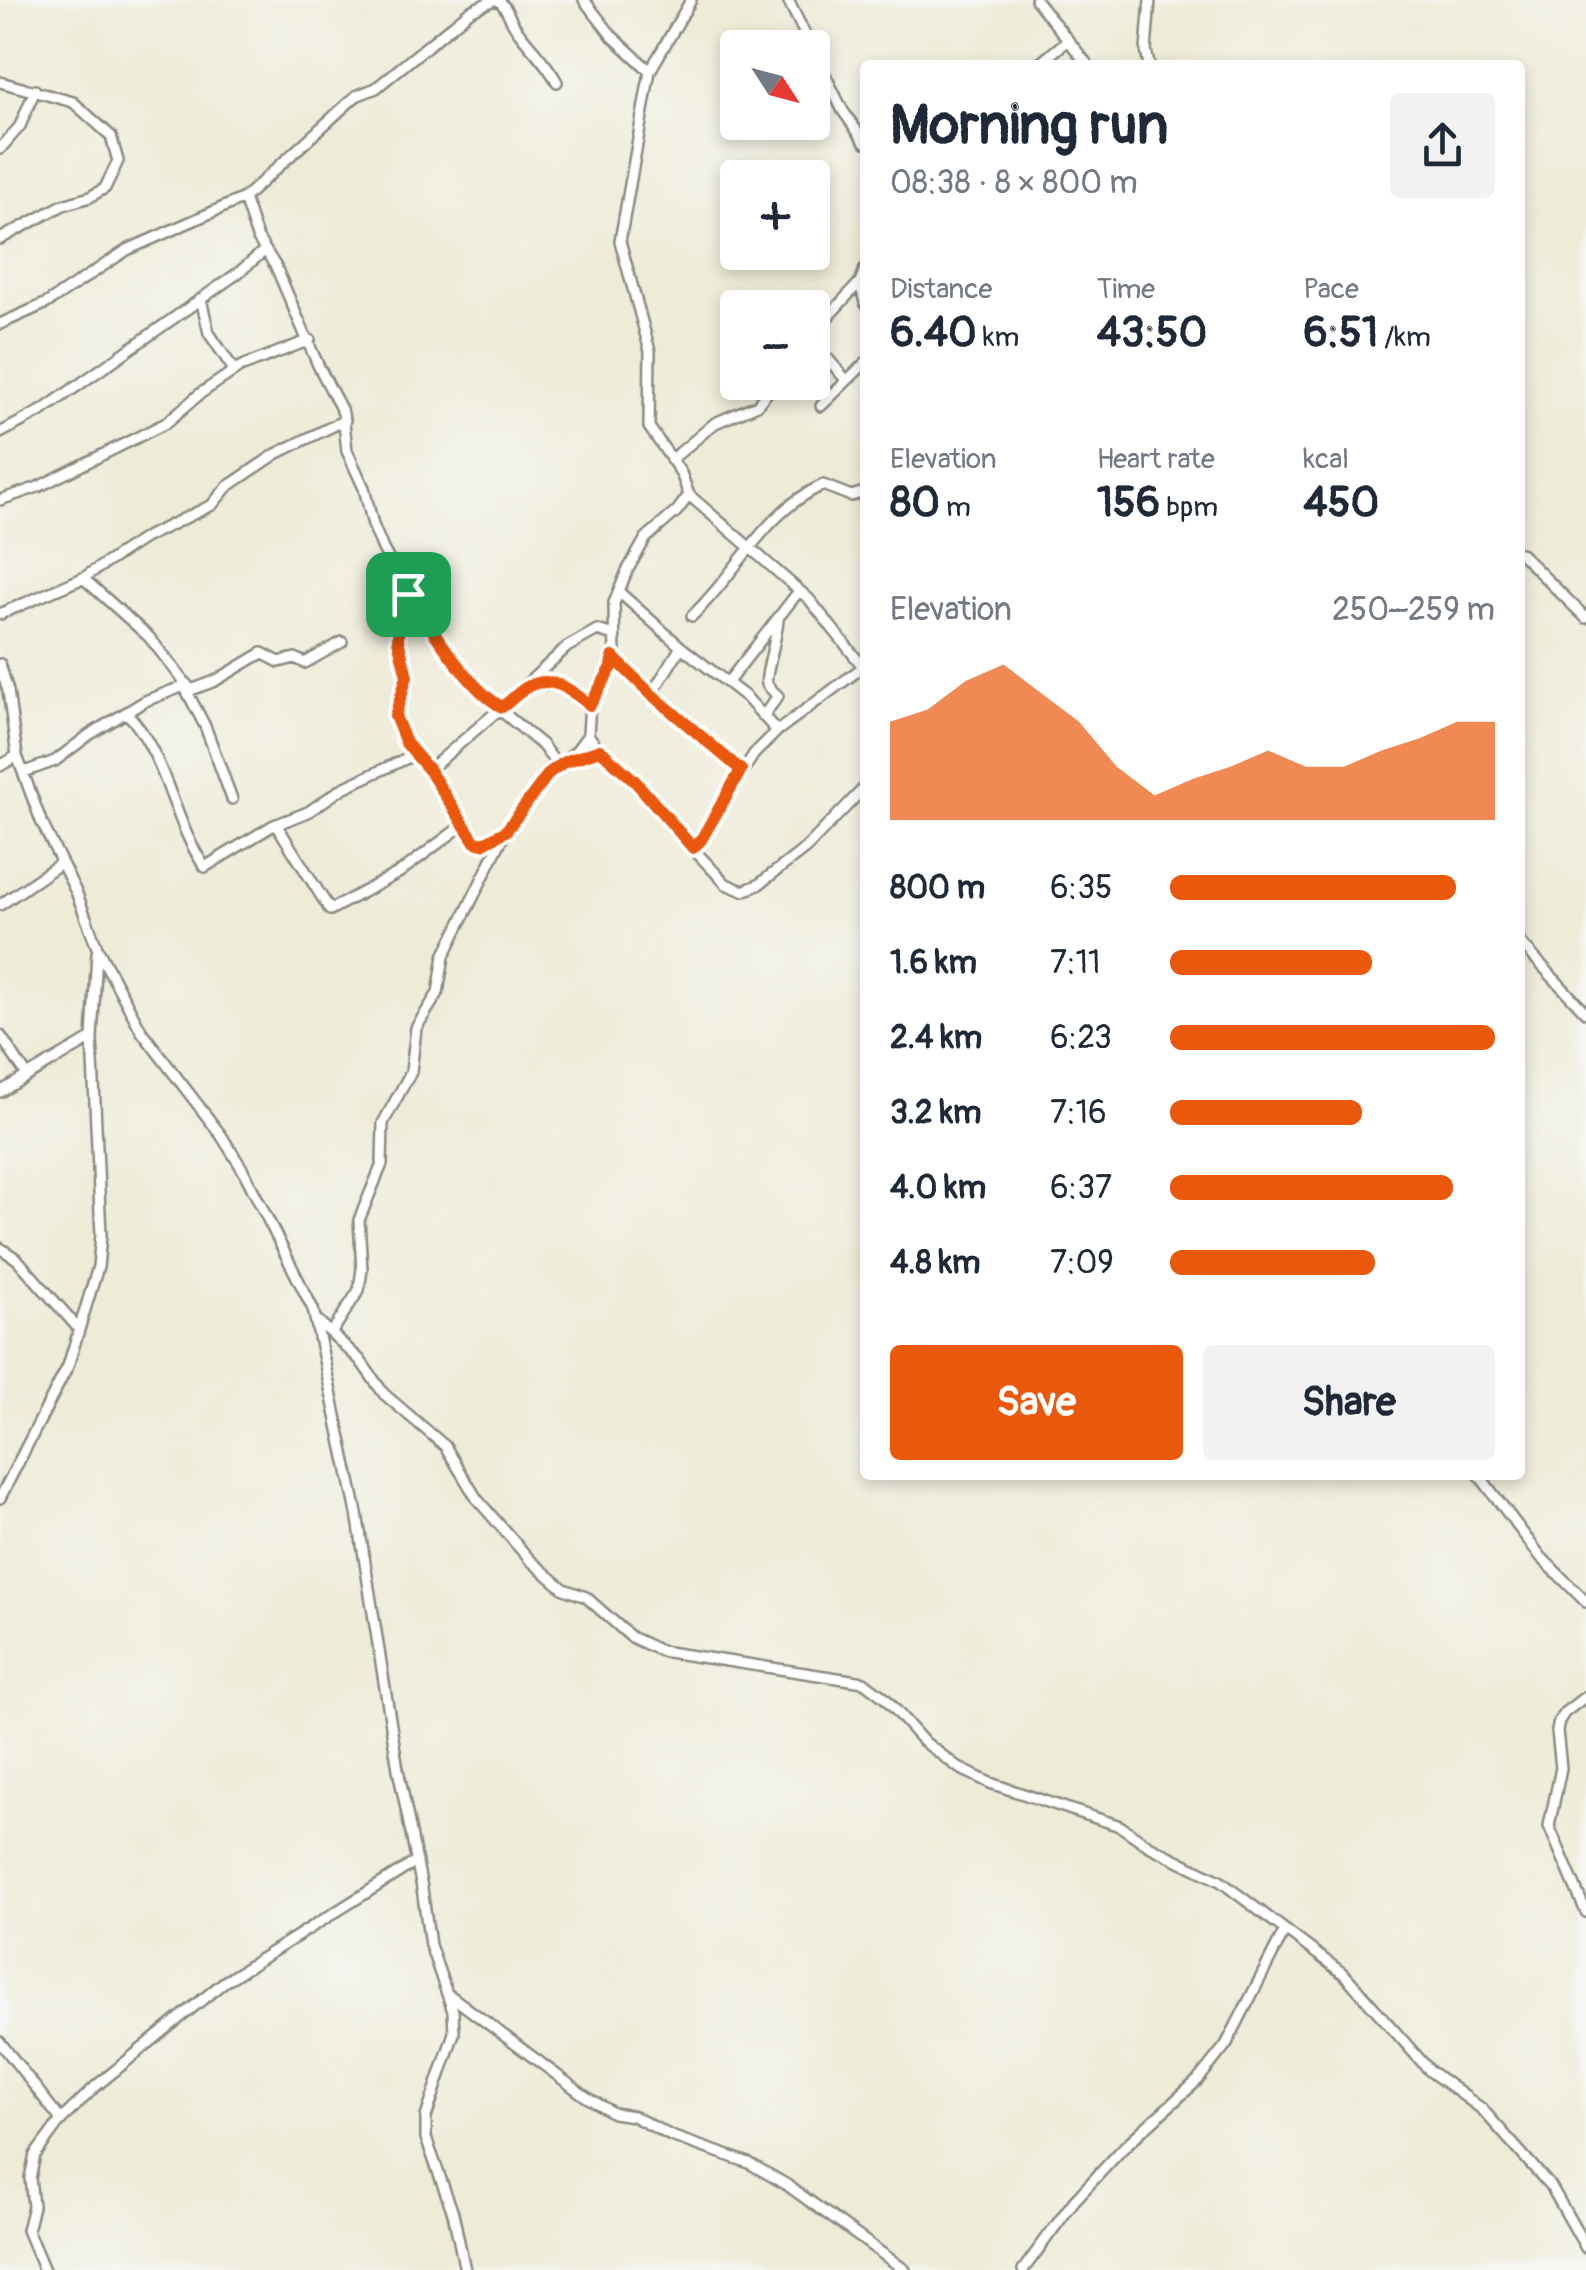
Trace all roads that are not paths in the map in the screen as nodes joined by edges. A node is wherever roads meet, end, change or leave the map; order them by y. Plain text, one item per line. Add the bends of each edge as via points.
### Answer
1 (464, 0) edge
2 (496, 0) edge
3 (584, 0) edge
4 (691, 0) edge
5 (788, 0) edge
6 (1036, 0) edge
7 (1150, 0) edge
8 (470, 10) junction
9 (1068, 40) junction
10 (1044, 60) edge
11 (1084, 60) edge
12 (1148, 60) edge
13 (650, 71) junction
14 (0, 82) edge
15 (557, 82) dead end
16 (35, 90) junction
17 (860, 134) edge
18 (0, 149) edge
19 (244, 198) junction
20 (0, 238) edge
21 (264, 250) junction
22 (860, 282) edge
23 (201, 300) junction
24 (830, 316) edge
25 (0, 324) edge
26 (310, 340) junction
27 (830, 360) edge
28 (860, 367) edge
29 (234, 370) junction
30 (846, 380) junction
31 (761, 400) edge
32 (821, 406) dead end
33 (345, 420) junction
34 (0, 434) edge
35 (671, 460) junction
36 (860, 493) edge
37 (689, 495) junction
38 (0, 500) edge
39 (749, 546) junction
40 (1525, 557) edge
41 (83, 578) junction
42 (799, 590) junction
43 (619, 592) junction
44 (408, 594) junction
45 (0, 614) edge
46 (692, 616) dead end
47 (778, 616) junction
48 (1586, 618) edge
49 (614, 635) junction
50 (342, 642) dead end
51 (681, 647) junction
52 (613, 657) junction
53 (860, 663) edge
54 (0, 664) edge
55 (860, 671) edge
56 (728, 682) junction
57 (183, 683) junction
58 (528, 686) junction
59 (651, 694) junction
60 (590, 705) junction
61 (501, 709) junction
62 (127, 713) junction
63 (764, 715) junction
64 (777, 731) junction
65 (588, 735) junction
66 (600, 750) junction
67 (416, 754) junction
68 (16, 756) junction
69 (561, 764) junction
70 (0, 766) edge
71 (429, 770) junction
72 (741, 770) junction
73 (24, 772) junction
74 (860, 792) edge
75 (232, 799) dead end
76 (276, 824) junction
77 (464, 825) junction
78 (506, 831) junction
79 (693, 848) junction
80 (61, 863) junction
81 (0, 905) edge
82 (1525, 947) edge
83 (98, 950) junction
84 (1586, 1012) edge
85 (0, 1036) edge
86 (92, 1038) junction
87 (26, 1074) junction
88 (0, 1092) edge
89 (0, 1248) edge
90 (315, 1318) junction
91 (79, 1329) junction
92 (332, 1332) junction
93 (0, 1470) edge
94 (11, 1478) junction
95 (1483, 1480) edge
96 (0, 1498) edge
97 (1586, 1602) edge
98 (1586, 1696) edge
99 (417, 1861) junction
100 (1586, 1912) edge
101 (1286, 1930) junction
102 (448, 1995) junction
103 (0, 2042) edge
104 (60, 2120) junction
105 (1586, 2248) edge
106 (44, 2270) edge
107 (466, 2270) edge
108 (905, 2270) edge
109 (1023, 2270) edge

1 - 8 street
2 - 8 street
2 - 15 street
3 - 13 street
4 - 13 street
5 - 17 street
6 - 9 street
7 - 12 street
8 - 19 street via 376,88 356,96
9 - 10 street
9 - 11 street
13 - 35 street via 620,241 650,350 649,427
14 - 16 street
16 - 18 street via 20,126
16 - 20 street via 79,106 112,136 118,161 104,188
19 - 21 street
19 - 25 street via 126,250 47,303
21 - 23 street
21 - 26 street
22 - 24 street
23 - 29 street via 209,332
23 - 34 street
26 - 29 street
26 - 33 street
27 - 30 street
28 - 30 street
29 - 38 street via 166,423
30 - 32 street
31 - 35 street via 715,423
33 - 41 street via 276,454 212,505
33 - 44 street via 347,450 373,525
35 - 37 street
36 - 39 street via 819,487
37 - 39 street
37 - 43 street via 639,548
39 - 42 street
39 - 46 street
40 - 48 street
41 - 45 street
41 - 57 street via 149,636
42 - 47 street
42 - 53 street
43 - 49 street
43 - 51 street
44 - 61 street via 470,680
44 - 67 street via 398,640 407,676 395,713
47 - 56 street
47 - 63 street via 765,674 778,696
49 - 52 street
49 - 58 street via 596,630 576,641
50 - 57 street via 303,663 262,653 198,689
51 - 56 street
51 - 59 street
52 - 59 street
52 - 60 street
54 - 68 street
55 - 64 street
56 - 63 street
57 - 62 street
57 - 75 street
58 - 60 street via 562,685
58 - 61 street
59 - 72 street
60 - 65 street
61 - 69 street
61 - 71 street
62 - 73 street via 55,761
62 - 76 street via 150,746 204,867
63 - 64 street
64 - 72 street
65 - 66 street
65 - 69 street
66 - 69 street
66 - 79 street
67 - 71 street
67 - 76 street
68 - 70 street
68 - 73 street
69 - 78 street
71 - 77 street
72 - 79 street
73 - 80 street
74 - 79 street via 806,848 750,890 726,884
76 - 77 street via 330,910 400,872
77 - 78 street via 480,844
78 - 92 street via 444,956 438,993 414,1033 411,1072 383,1123 382,1164 359,1220 359,1290
80 - 81 street
80 - 83 street
82 - 84 street
83 - 86 street
83 - 90 street via 142,1032 243,1170
85 - 87 street
86 - 87 street
86 - 91 street via 101,1246
87 - 88 street
89 - 91 street
90 - 92 street
90 - 99 street via 358,1514
91 - 94 street via 68,1366
92 - 101 street via 384,1394 445,1446 478,1499 530,1560 631,1637 662,1652 864,1682 959,1768 1120,1826 1220,1881
93 - 94 street
94 - 96 street
95 - 97 street
98 - 100 street via 1559,1721 1560,1768 1550,1822
99 - 102 street via 430,1945
99 - 104 street via 214,1990
101 - 105 street via 1346,1975 1430,2071 1482,2109 1552,2188
101 - 109 street via 1226,2045 1074,2201
102 - 107 street via 454,2033 426,2116 426,2138
102 - 108 street via 585,2096 787,2185
103 - 104 street
104 - 106 street via 35,2154 30,2178 27,2230

